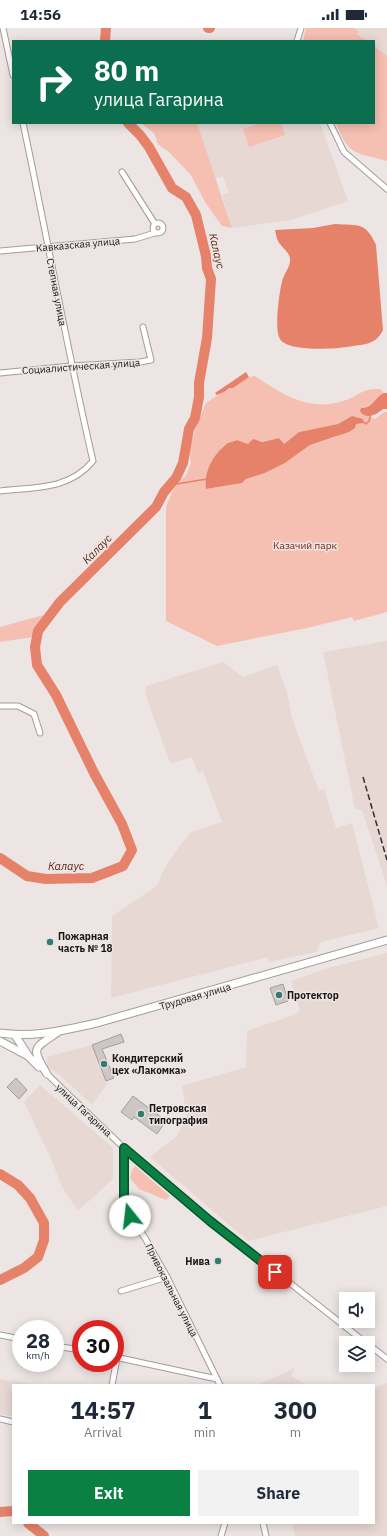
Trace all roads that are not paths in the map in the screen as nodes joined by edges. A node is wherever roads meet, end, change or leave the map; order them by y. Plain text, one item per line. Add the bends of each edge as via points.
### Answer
1 (3, 28) edge
2 (301, 28) edge
3 (2, 38) edge
4 (297, 40) edge
5 (12, 72) edge
6 (23, 124) edge
7 (330, 124) edge
8 (122, 172) dead end
9 (387, 189) edge
10 (155, 224) junction
11 (155, 233) junction
12 (49, 246) junction
13 (0, 251) edge
14 (143, 327) dead end
15 (71, 366) junction
16 (0, 373) edge
17 (0, 490) edge
18 (0, 706) edge
19 (40, 733) dead end
20 (387, 940) edge
21 (60, 1031) junction
22 (0, 1033) edge
23 (15, 1035) junction
24 (0, 1041) edge
25 (30, 1057) junction
26 (47, 1074) junction
27 (124, 1148) junction
28 (167, 1277) junction
29 (121, 1291) dead end
30 (0, 1335) edge
31 (357, 1336) edge
32 (12, 1337) edge
33 (375, 1350) edge
34 (387, 1359) edge
35 (124, 1360) edge
36 (114, 1372) edge
37 (217, 1379) junction
38 (112, 1384) edge
39 (220, 1384) edge
40 (0, 1419) edge
41 (12, 1422) edge
42 (225, 1524) edge
43 (263, 1524) edge
44 (221, 1536) edge
45 (266, 1536) edge

1 - 3 street
2 - 4 street
3 - 5 street
6 - 12 street, Степная улица
7 - 9 street via 344,152
8 - 10 street
10 - 11 street via 152,228
10 - 11 street via 163,227 160,233
11 - 12 street, Кавказская улица via 136,239
12 - 13 street, Кавказская улица
12 - 15 street, Степная улица
14 - 15 street, Социалистическая улица via 151,360
15 - 16 street, Социалистическая улица
15 - 17 street, Степная улица via 93,461 67,482
18 - 19 street via 18,706 34,714
20 - 21 main road, Трудовая улица via 156,1007
21 - 23 main road, Трудовая улица
21 - 26 main road via 39,1045 36,1052
22 - 23 main road, Трудовая улица
23 - 25 main road, улица Гагарина
24 - 25 main road
25 - 26 main road, улица Гагарина
26 - 27 street, улица Гагарина
27 - 28 street, Привокзальная улица via 124,1199 130,1216
27 - 31 street, улица Гагарина via 228,1236
28 - 29 street
28 - 37 street, Привокзальная улица
30 - 32 street
33 - 34 street, улица Гагарина
35 - 37 street
36 - 38 street
37 - 39 street, Привокзальная улица
40 - 41 street
42 - 44 street
43 - 45 street

